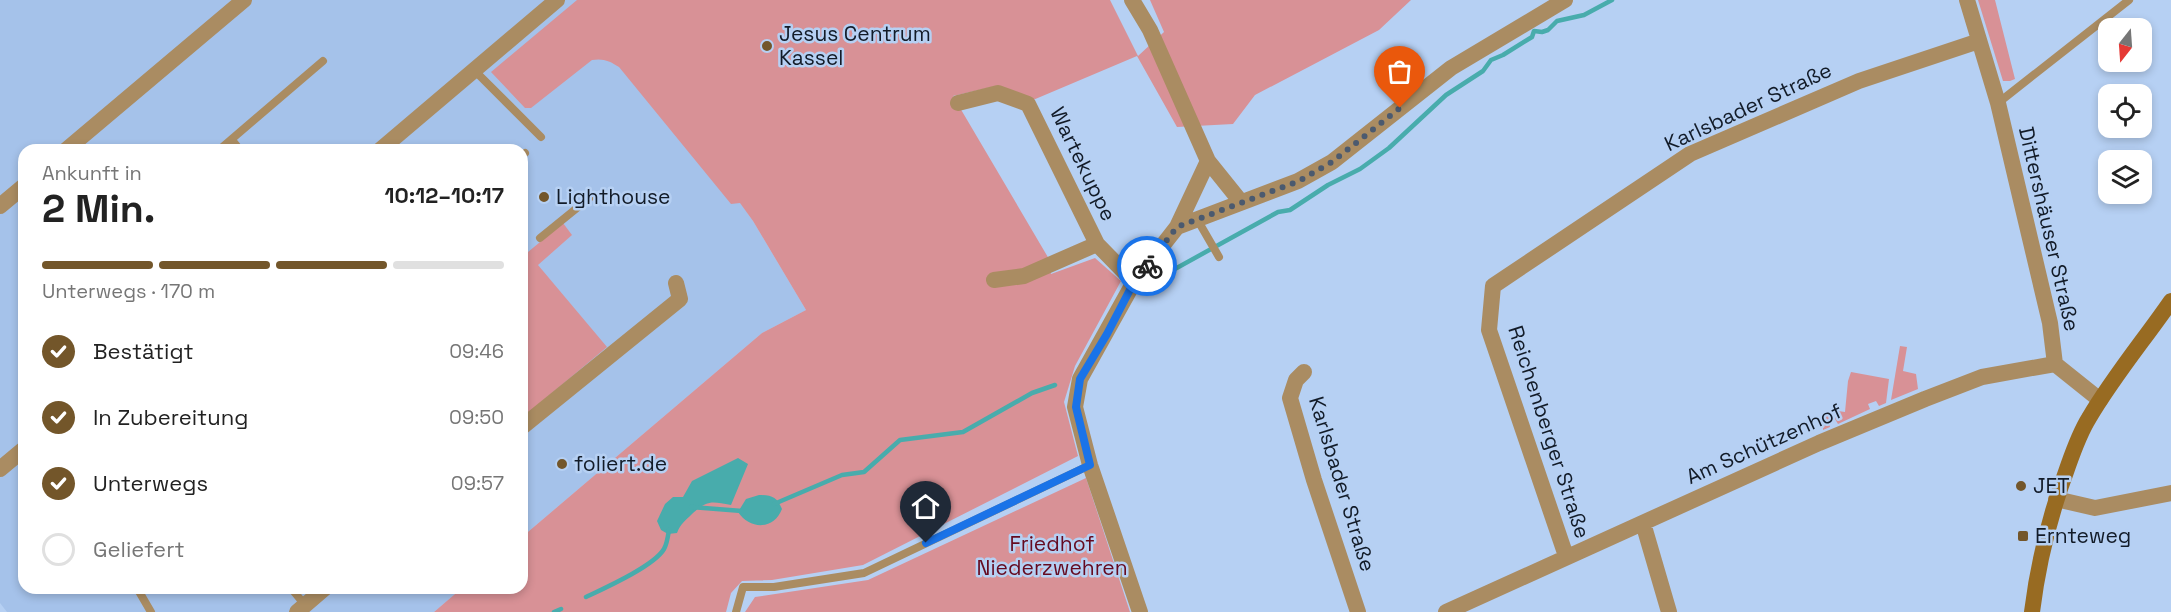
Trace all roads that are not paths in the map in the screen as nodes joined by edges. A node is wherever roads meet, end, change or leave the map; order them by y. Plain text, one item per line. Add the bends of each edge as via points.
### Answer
1 (244, 0) edge
2 (557, 0) edge
3 (1132, 0) edge
4 (1565, 0) edge
5 (1967, 0) edge
6 (2130, 0) edge
7 (1978, 41) junction
8 (323, 61) dead end
9 (474, 70) junction
10 (1998, 103) junction
11 (958, 104) dead end
12 (541, 137) dead end
13 (232, 140) junction
14 (73, 144) edge
15 (227, 144) edge
16 (235, 144) edge
17 (387, 144) edge
18 (1208, 161) junction
19 (18, 191) edge
20 (593, 195) dead end
21 (1241, 202) junction
22 (0, 206) edge
23 (1197, 219) junction
24 (1177, 227) junction
25 (540, 238) dead end
26 (1097, 244) junction
27 (1219, 257) dead end
28 (993, 280) dead end
29 (1134, 282) junction
30 (676, 283) dead end
31 (1493, 286) joint
32 (2171, 301) edge
33 (2055, 364) junction
34 (1304, 372) dead end
35 (2100, 400) junction
36 (528, 422) edge
37 (18, 454) edge
38 (1090, 465) junction
39 (0, 469) edge
40 (2171, 493) edge
41 (2056, 499) junction
42 (1643, 523) junction
43 (1566, 556) junction
44 (140, 594) edge
45 (294, 594) edge
46 (318, 594) edge
47 (301, 608) edge
48 (151, 612) edge
49 (736, 612) edge
50 (1140, 612) edge
51 (1358, 612) edge
52 (1446, 612) edge
53 (1669, 612) edge
54 (2032, 612) edge

1 - 14 street
2 - 9 street
3 - 18 street via 1150,30
4 - 21 street via 1450,68 1332,162 1299,181
5 - 7 street, Dittershäuser Straße
6 - 10 lane, Dittershäuser Straße
7 - 10 street, Dittershäuser Straße
7 - 31 street, Karlsbader Straße via 1859,81 1690,154
8 - 13 lane
9 - 12 lane
9 - 17 street
10 - 33 street, Dittershäuser Straße
11 - 26 street, Wartekuppe via 998,93 1028,104
13 - 15 lane
13 - 16 lane
18 - 21 street
18 - 24 street
19 - 22 street
20 - 25 lane
21 - 23 street
23 - 24 street
23 - 27 lane
24 - 29 street
26 - 28 street, Wartekuppe via 1024,276
26 - 29 street, Wartekuppe
29 - 38 street via 1080,379 1076,407
30 - 36 street via 680,299
31 - 43 street, Reichenberger Straße via 1489,330
32 - 35 main road
33 - 35 street
33 - 42 street, Am Schützenhof via 1982,377 1924,399
34 - 51 street, Karlsbader Straße via 1296,380 1290,398
35 - 41 main road via 2076,442
37 - 39 street
38 - 49 lane via 864,573 774,587 743,587
38 - 50 street
40 - 41 street via 2095,508
41 - 54 main road
42 - 43 street, Am Schützenhof
42 - 53 street
43 - 52 street, Am Schützenhof
44 - 48 lane
45 - 47 lane
46 - 47 street

